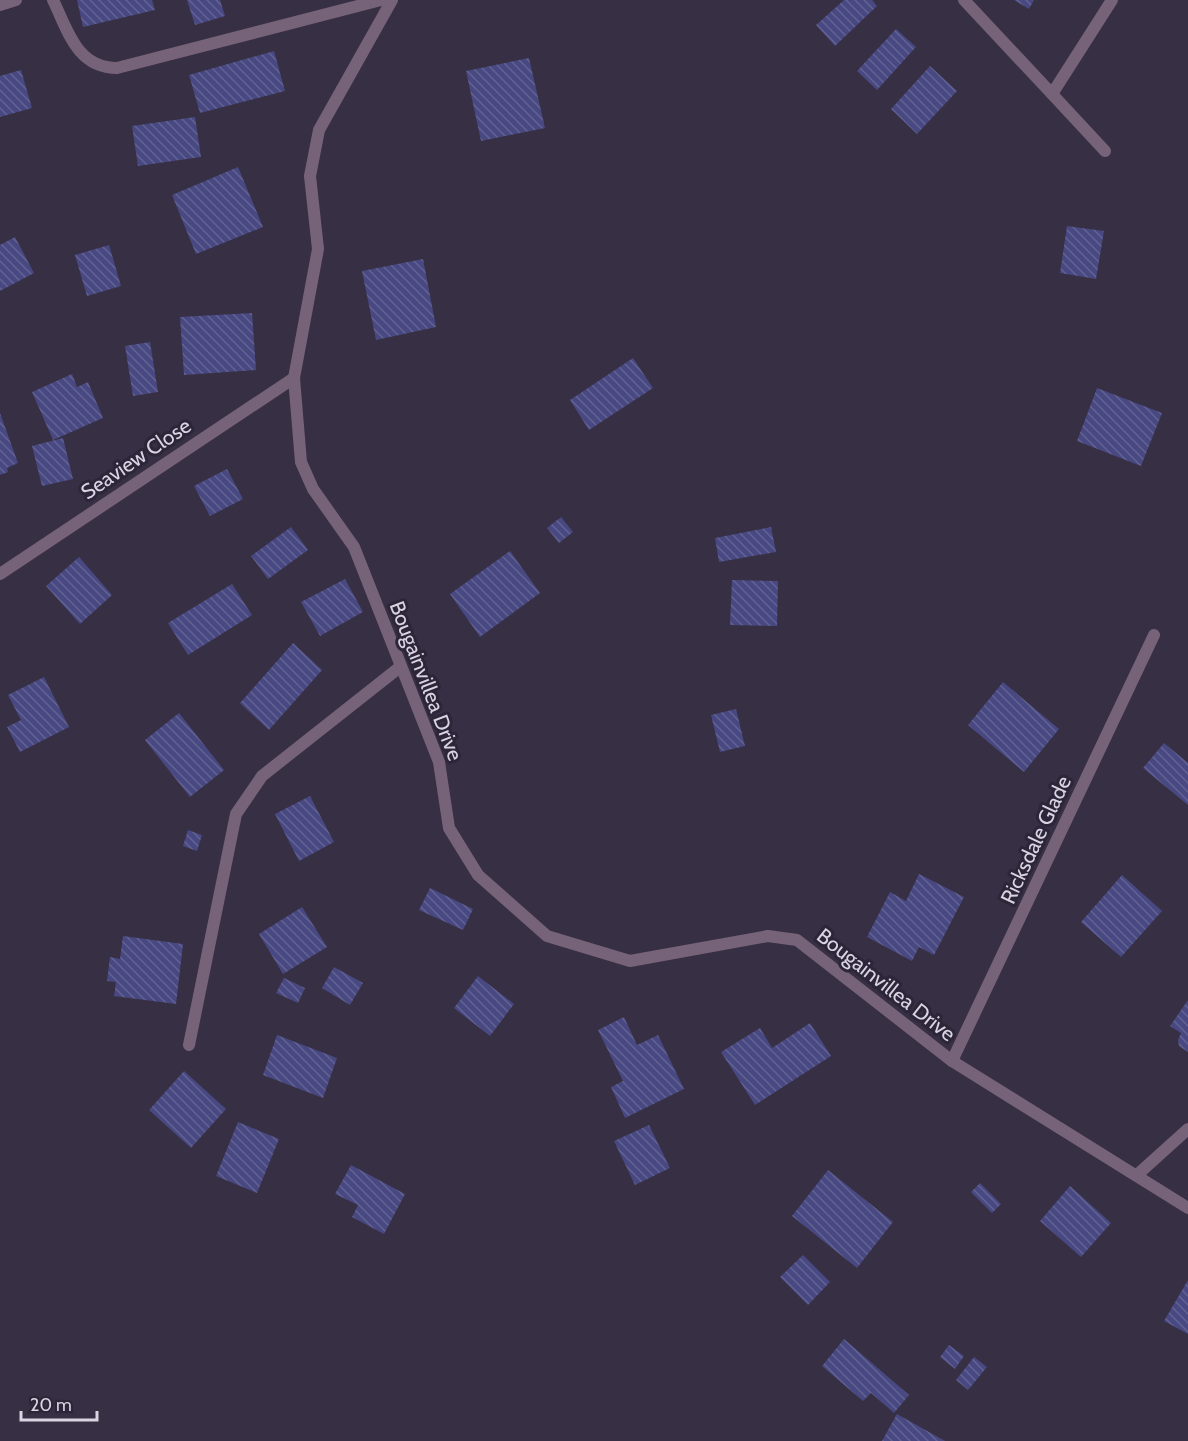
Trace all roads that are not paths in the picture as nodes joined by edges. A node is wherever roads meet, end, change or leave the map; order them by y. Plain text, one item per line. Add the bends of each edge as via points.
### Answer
1 (16, 0) edge
2 (53, 0) edge
3 (381, 0) edge
4 (392, 0) edge
5 (964, 0) edge
6 (1112, 0) edge
7 (0, 5) edge
8 (1053, 94) junction
9 (1105, 151) dead end
10 (294, 378) junction
11 (0, 574) edge
12 (1154, 635) dead end
13 (400, 667) junction
14 (189, 1045) dead end
15 (952, 1061) junction
16 (1188, 1129) edge
17 (1137, 1175) junction
18 (1188, 1208) edge

1 - 7 street
2 - 3 street via 76,47 87,59 101,68 117,68
4 - 10 street, Bougainvillea Drive via 319,130 310,176 318,249
5 - 8 street
6 - 8 street
8 - 9 street
10 - 11 street, Seaview Close
10 - 13 street, Bougainvillea Drive via 301,462 313,489 354,547
12 - 15 street, Ricksdale Glade
13 - 14 street via 262,776 236,814
13 - 15 street, Bougainvillea Drive via 439,762 449,828 478,875 547,936 630,961 768,936 797,940
15 - 17 street, Bougainvillea Drive
16 - 17 street
17 - 18 street, Bougainvillea Drive

